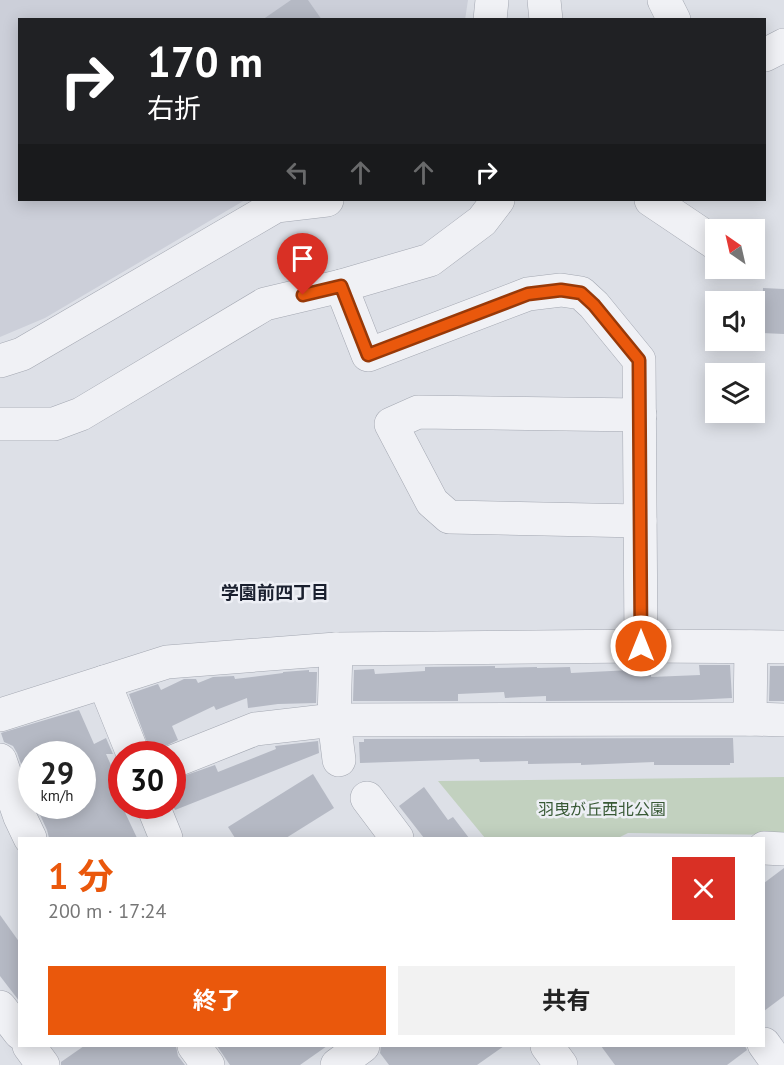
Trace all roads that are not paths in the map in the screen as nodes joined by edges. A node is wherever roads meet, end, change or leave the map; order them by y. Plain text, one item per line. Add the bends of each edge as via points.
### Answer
1 (492, 0) edge
2 (544, 0) edge
3 (664, 0) edge
4 (490, 18) edge
5 (546, 18) edge
6 (673, 18) edge
7 (784, 45) edge
8 (766, 54) edge
9 (318, 201) edge
10 (497, 201) edge
11 (652, 201) edge
12 (705, 236) edge
13 (341, 286) junction
14 (0, 362) edge
15 (640, 415) junction
16 (0, 424) edge
17 (640, 521) junction
18 (641, 646) junction
19 (751, 647) junction
20 (784, 648) edge
21 (336, 649) junction
22 (104, 682) junction
23 (0, 715) edge
24 (750, 718) junction
25 (334, 720) junction
26 (784, 720) edge
27 (128, 741) edge
28 (186, 756) edge
29 (0, 760) edge
30 (339, 760) dead end
31 (367, 798) dead end
32 (158, 819) edge
33 (30, 837) edge
34 (166, 837) edge
35 (396, 837) edge
36 (765, 848) edge
37 (784, 849) edge
38 (0, 1007) edge
39 (18, 1030) edge
40 (765, 1045) edge
41 (30, 1047) edge
42 (195, 1047) edge
43 (364, 1047) edge
44 (366, 1047) edge
45 (548, 1047) edge
46 (43, 1065) edge
47 (208, 1065) edge
48 (337, 1065) edge
49 (382, 1065) edge
50 (561, 1065) edge
51 (779, 1065) edge

1 - 4 street
2 - 5 street
3 - 6 street
7 - 8 street
9 - 14 street via 276,206 22,354
10 - 13 street via 483,221 430,260
11 - 12 street
13 - 15 street via 368,355 528,294 561,290 581,293 639,360
13 - 16 street via 265,304 81,414 54,424
15 - 17 street
15 - 17 street via 418,412 391,424 432,502 449,517
17 - 18 street
18 - 19 street
18 - 21 street
19 - 20 street
19 - 24 street
21 - 22 street via 167,662
21 - 25 street
22 - 23 street
22 - 27 street
24 - 25 street
24 - 26 street
25 - 28 street via 255,729
25 - 30 street
29 - 33 street
31 - 35 street
32 - 34 street
36 - 37 street
38 - 39 street
40 - 51 street
41 - 46 street
42 - 47 street
43 - 48 street
44 - 49 street
45 - 50 street

